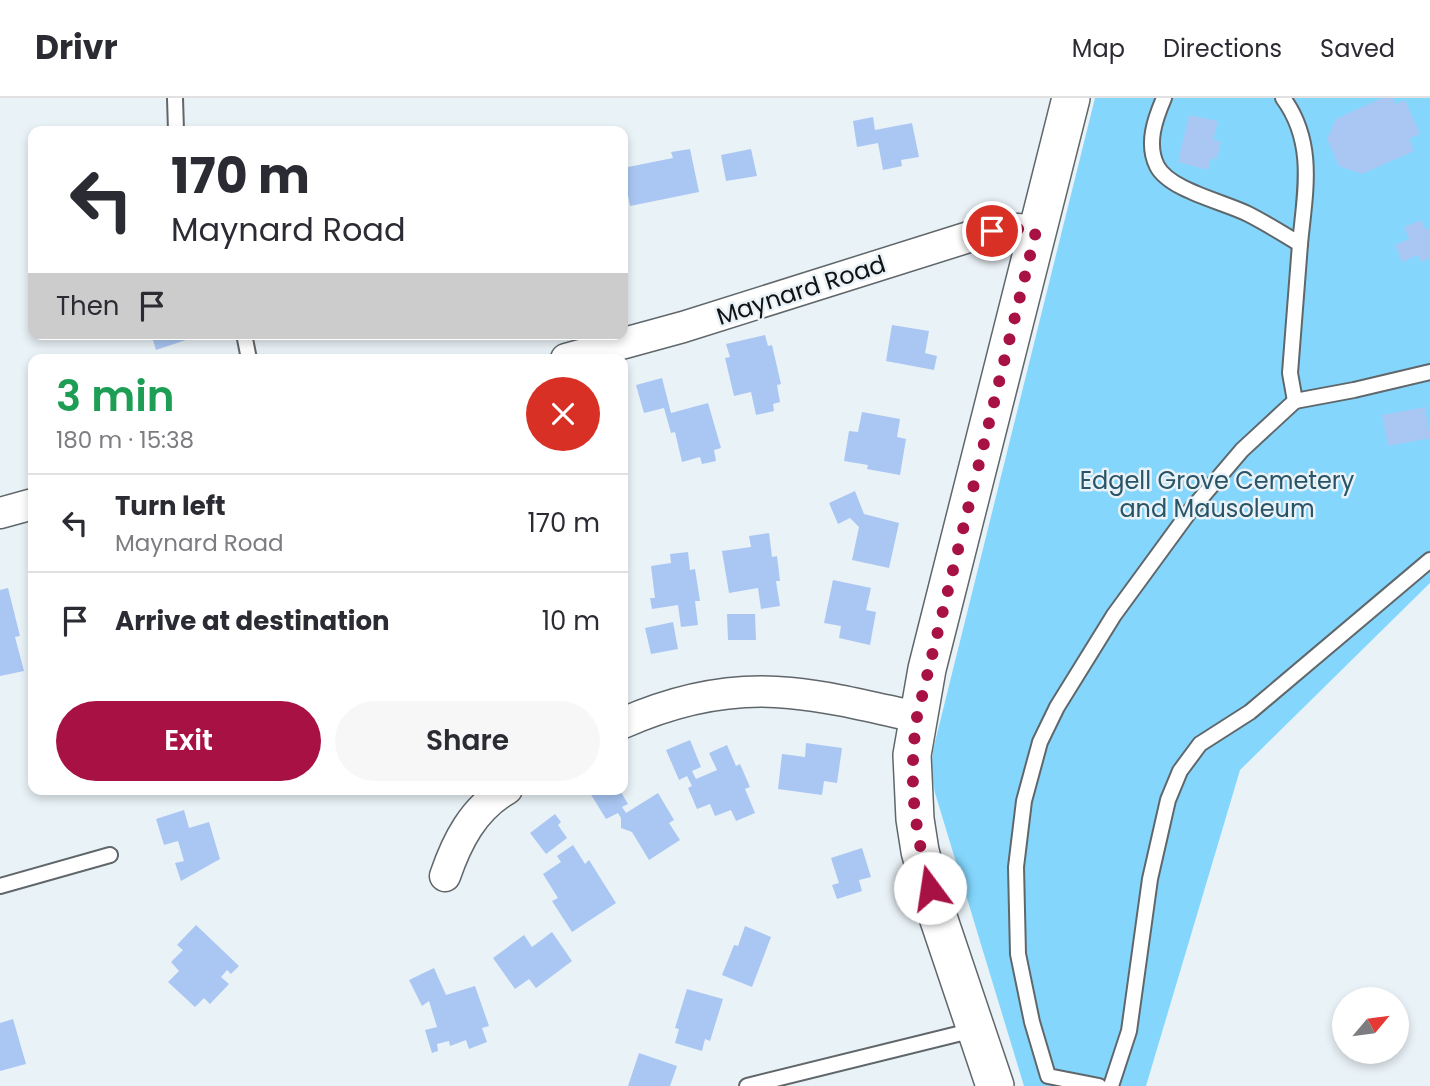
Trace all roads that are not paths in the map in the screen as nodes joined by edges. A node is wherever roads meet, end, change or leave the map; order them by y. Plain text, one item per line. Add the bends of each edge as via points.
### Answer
1 (175, 98) edge
2 (1070, 98) edge
3 (1164, 98) edge
4 (1283, 98) edge
5 (1298, 98) edge
6 (1295, 115) junction
7 (176, 126) edge
8 (1036, 231) junction
9 (1300, 244) junction
10 (584, 354) edge
11 (1430, 372) edge
12 (1295, 401) junction
13 (28, 505) edge
14 (0, 513) edge
15 (1430, 560) edge
16 (917, 717) junction
17 (628, 721) edge
18 (499, 795) edge
19 (110, 855) dead end
20 (445, 876) dead end
21 (0, 886) edge
22 (975, 1030) junction
23 (1050, 1081) edge
24 (747, 1086) edge
25 (995, 1086) edge
26 (1099, 1086) edge
27 (1111, 1086) edge

1 - 7 lane
2 - 8 street
3 - 9 lane via 1151,150 1168,179 1247,214
4 - 6 lane
5 - 6 lane
6 - 9 lane via 1304,141 1306,170
8 - 10 street, Maynard Road via 972,236
8 - 16 street
9 - 12 lane via 1290,373
11 - 12 lane
12 - 23 lane via 1242,450 1190,511 1114,615 1040,742 1024,801 1016,867 1017,941 1032,1022
13 - 14 street
15 - 27 lane via 1250,712 1200,744 1180,771 1168,800 1150,879 1129,1031
16 - 17 street via 818,696 755,692 689,700
16 - 22 street via 912,784 920,851
18 - 20 street via 467,827
19 - 21 lane
22 - 24 lane
22 - 25 street
23 - 26 lane

